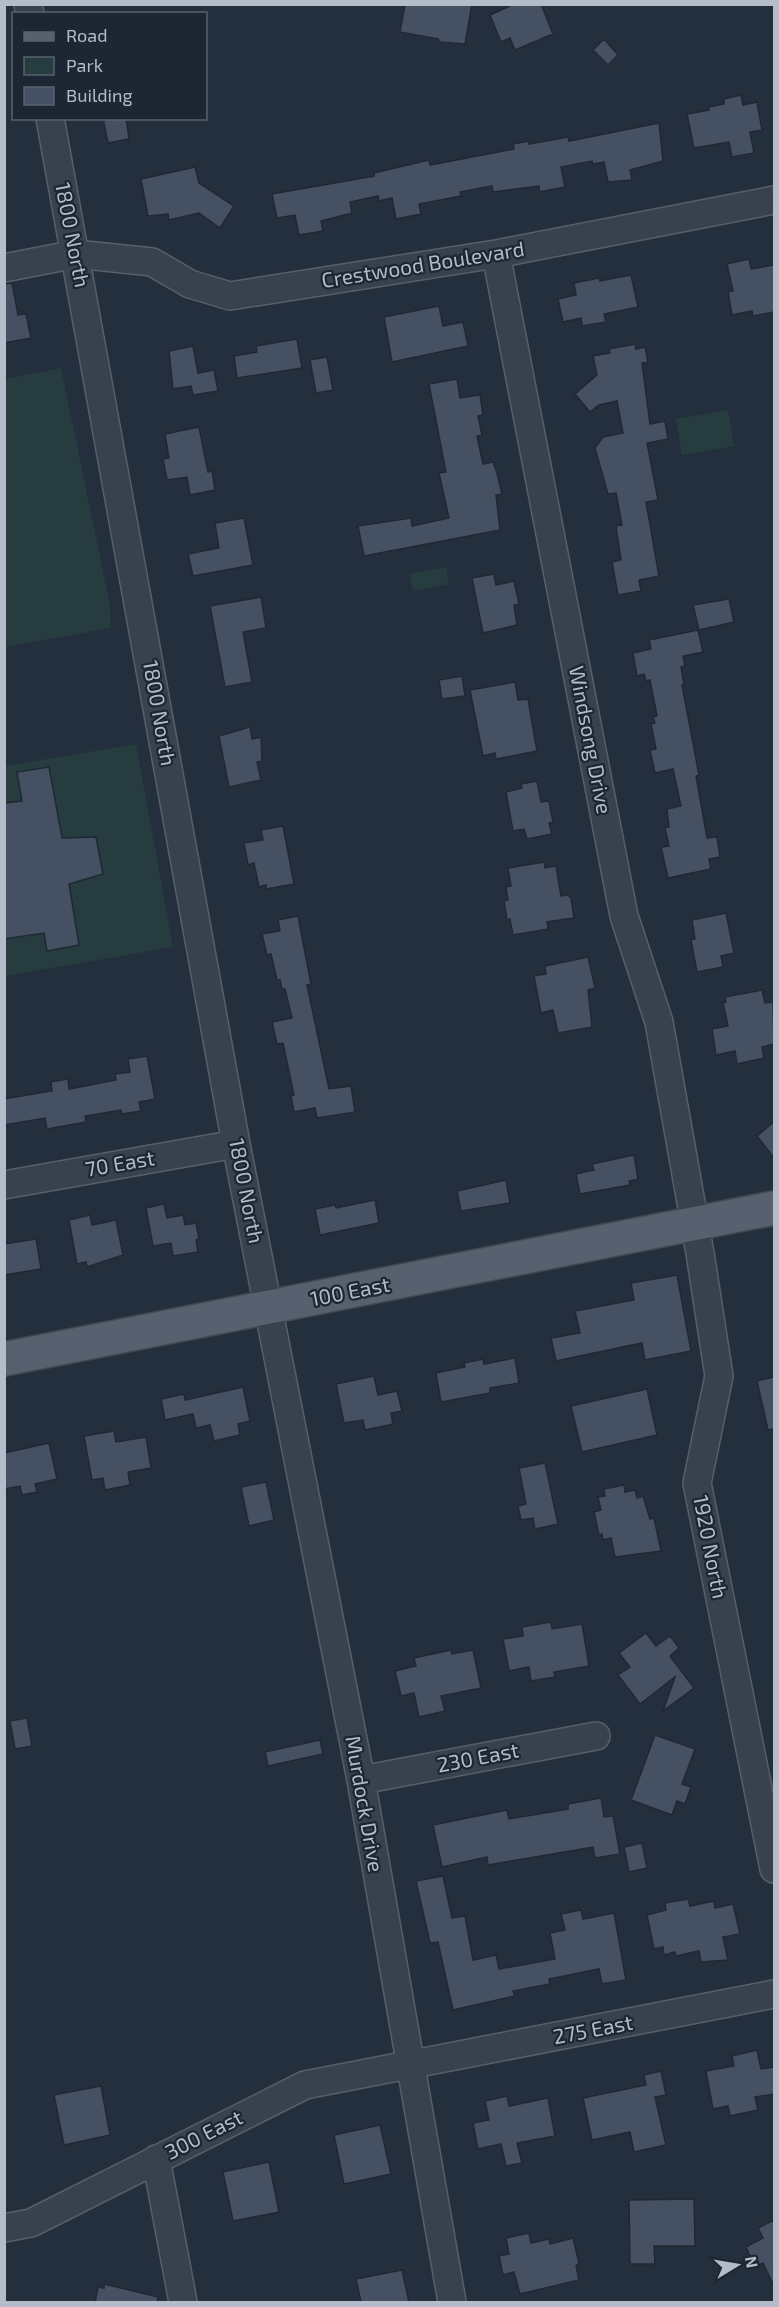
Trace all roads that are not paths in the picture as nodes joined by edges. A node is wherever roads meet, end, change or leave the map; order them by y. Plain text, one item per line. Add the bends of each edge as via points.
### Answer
1 (50, 120) edge
2 (774, 200) edge
3 (76, 254) junction
4 (496, 254) junction
5 (4, 268) edge
6 (236, 1144) junction
7 (4, 1185) edge
8 (774, 1208) edge
9 (696, 1224) junction
10 (268, 1307) junction
11 (4, 1359) edge
12 (596, 1736) dead end
13 (361, 1780) junction
14 (774, 1869) edge
15 (774, 1994) edge
16 (411, 2065) junction
17 (156, 2159) junction
18 (4, 2228) edge
19 (183, 2302) edge
20 (452, 2302) edge

1 - 3 street, 1800 North
2 - 4 street, Crestwood Boulevard
3 - 4 street, Crestwood Boulevard via 152,262 189,284 230,296
3 - 5 street, Crestwood Boulevard
3 - 6 street, 1800 North
4 - 9 street, Windsong Drive via 624,916 659,1022
6 - 7 street, 70 East
6 - 10 street, 1800 North
8 - 9 main road, 100 East
9 - 10 main road, 100 East
9 - 14 street, 1920 North via 719,1376 697,1483
10 - 11 main road, 100 East
10 - 13 street, Murdock Drive
12 - 13 street, 230 East
13 - 16 street, Murdock Drive
15 - 16 street, 275 East
16 - 17 street, 300 East via 305,2085
16 - 20 street, Murdock Drive
17 - 18 street, 300 East via 31,2223
17 - 19 street

